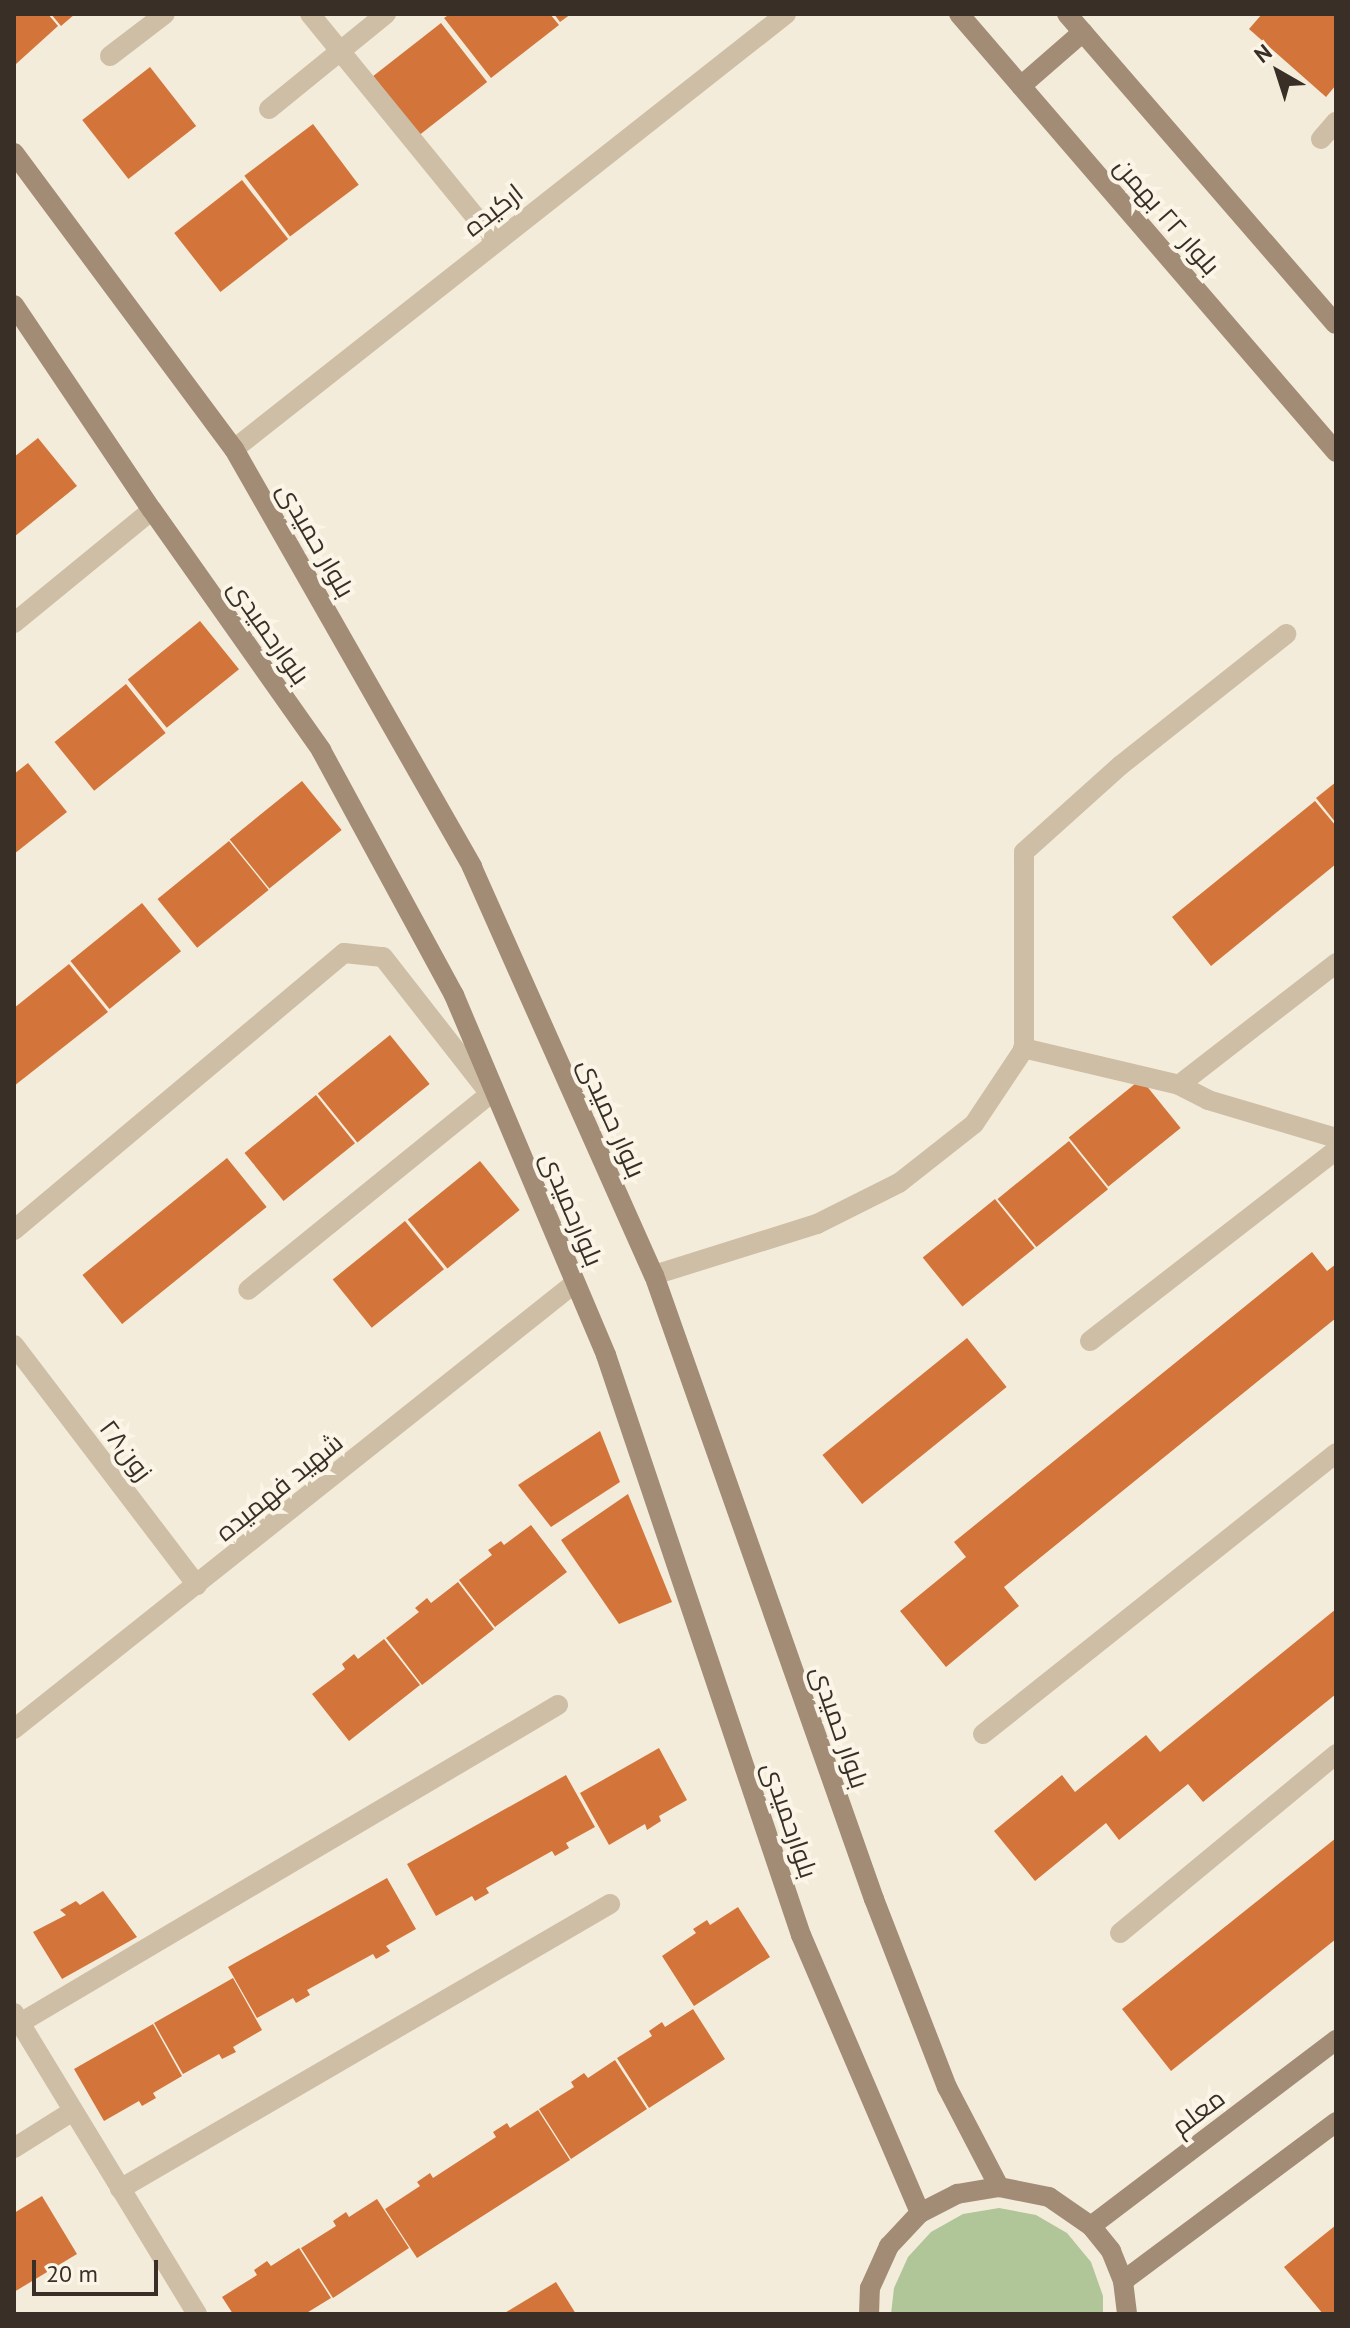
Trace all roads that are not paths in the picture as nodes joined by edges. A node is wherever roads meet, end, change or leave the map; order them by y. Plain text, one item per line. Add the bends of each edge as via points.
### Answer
1 (165, 14) edge
2 (310, 14) edge
3 (386, 14) edge
4 (786, 14) edge
5 (959, 14) edge
6 (1067, 14) edge
7 (1083, 32) junction
8 (339, 51) junction
9 (110, 56) dead end
10 (1021, 86) junction
11 (269, 109) dead end
12 (1336, 122) edge
13 (1321, 139) dead end
14 (14, 153) edge
15 (495, 241) junction
16 (14, 305) edge
17 (1336, 324) edge
18 (234, 449) junction
19 (1336, 452) edge
20 (152, 510) junction
21 (14, 623) edge
22 (1286, 634) dead end
23 (1336, 963) edge
24 (1023, 1048) junction
25 (1179, 1085) junction
26 (1336, 1138) edge
27 (1336, 1150) edge
28 (14, 1230) edge
29 (654, 1275) junction
30 (575, 1283) junction
31 (248, 1290) dead end
32 (1090, 1341) dead end
33 (14, 1345) edge
34 (1336, 1453) edge
35 (197, 1585) junction
36 (558, 1705) dead end
37 (14, 1729) edge
38 (983, 1734) dead end
39 (1336, 1754) edge
40 (610, 1904) dead end
41 (1120, 1933) dead end
42 (17, 2018) edge
43 (1336, 2040) edge
44 (73, 2111) junction
45 (1336, 2122) edge
46 (14, 2148) edge
47 (999, 2187) junction
48 (120, 2189) junction
49 (920, 2213) junction
50 (1091, 2226) junction
51 (1123, 2281) junction
52 (197, 2314) edge
53 (869, 2314) edge
54 (1127, 2314) edge

1 - 9 street
2 - 8 street
3 - 8 street
4 - 15 street, ارکیده
5 - 10 street, بلوار ۲۲ بهمن
6 - 7 street
7 - 10 street
7 - 17 street
8 - 11 street
8 - 15 street
10 - 19 street, بلوار ۲۲ بهمن
12 - 13 street
14 - 18 street, بلوار حمیدی
15 - 18 street, ارکیده
16 - 20 street, بلوارحمیدی
18 - 29 street, بلوار حمیدی via 472,867
20 - 21 street
20 - 30 street, بلوارحمیدی via 321,750 454,995
22 - 24 street via 1121,765 1024,852
23 - 25 street
24 - 25 street
24 - 29 street via 974,1124 899,1183 817,1224
25 - 26 street via 1208,1100
27 - 32 street
28 - 31 street via 344,953 383,957 490,1094
29 - 47 street, بلوار حمیدی via 874,1899 947,2087
30 - 35 street, شهید فهمیده
30 - 49 street, بلوارحمیدی via 606,1355 801,1935
33 - 35 street, زون۲۸
34 - 38 street
35 - 37 street, شهید فهمیده
36 - 42 street
39 - 41 street
40 - 48 street
42 - 44 street
43 - 50 street, معلم
44 - 46 street
44 - 48 street
45 - 51 street
47 - 49 street via 957,2194
47 - 50 street via 1049,2197
48 - 52 street
49 - 53 street via 889,2246 870,2288
50 - 51 street via 1111,2251
51 - 54 street

